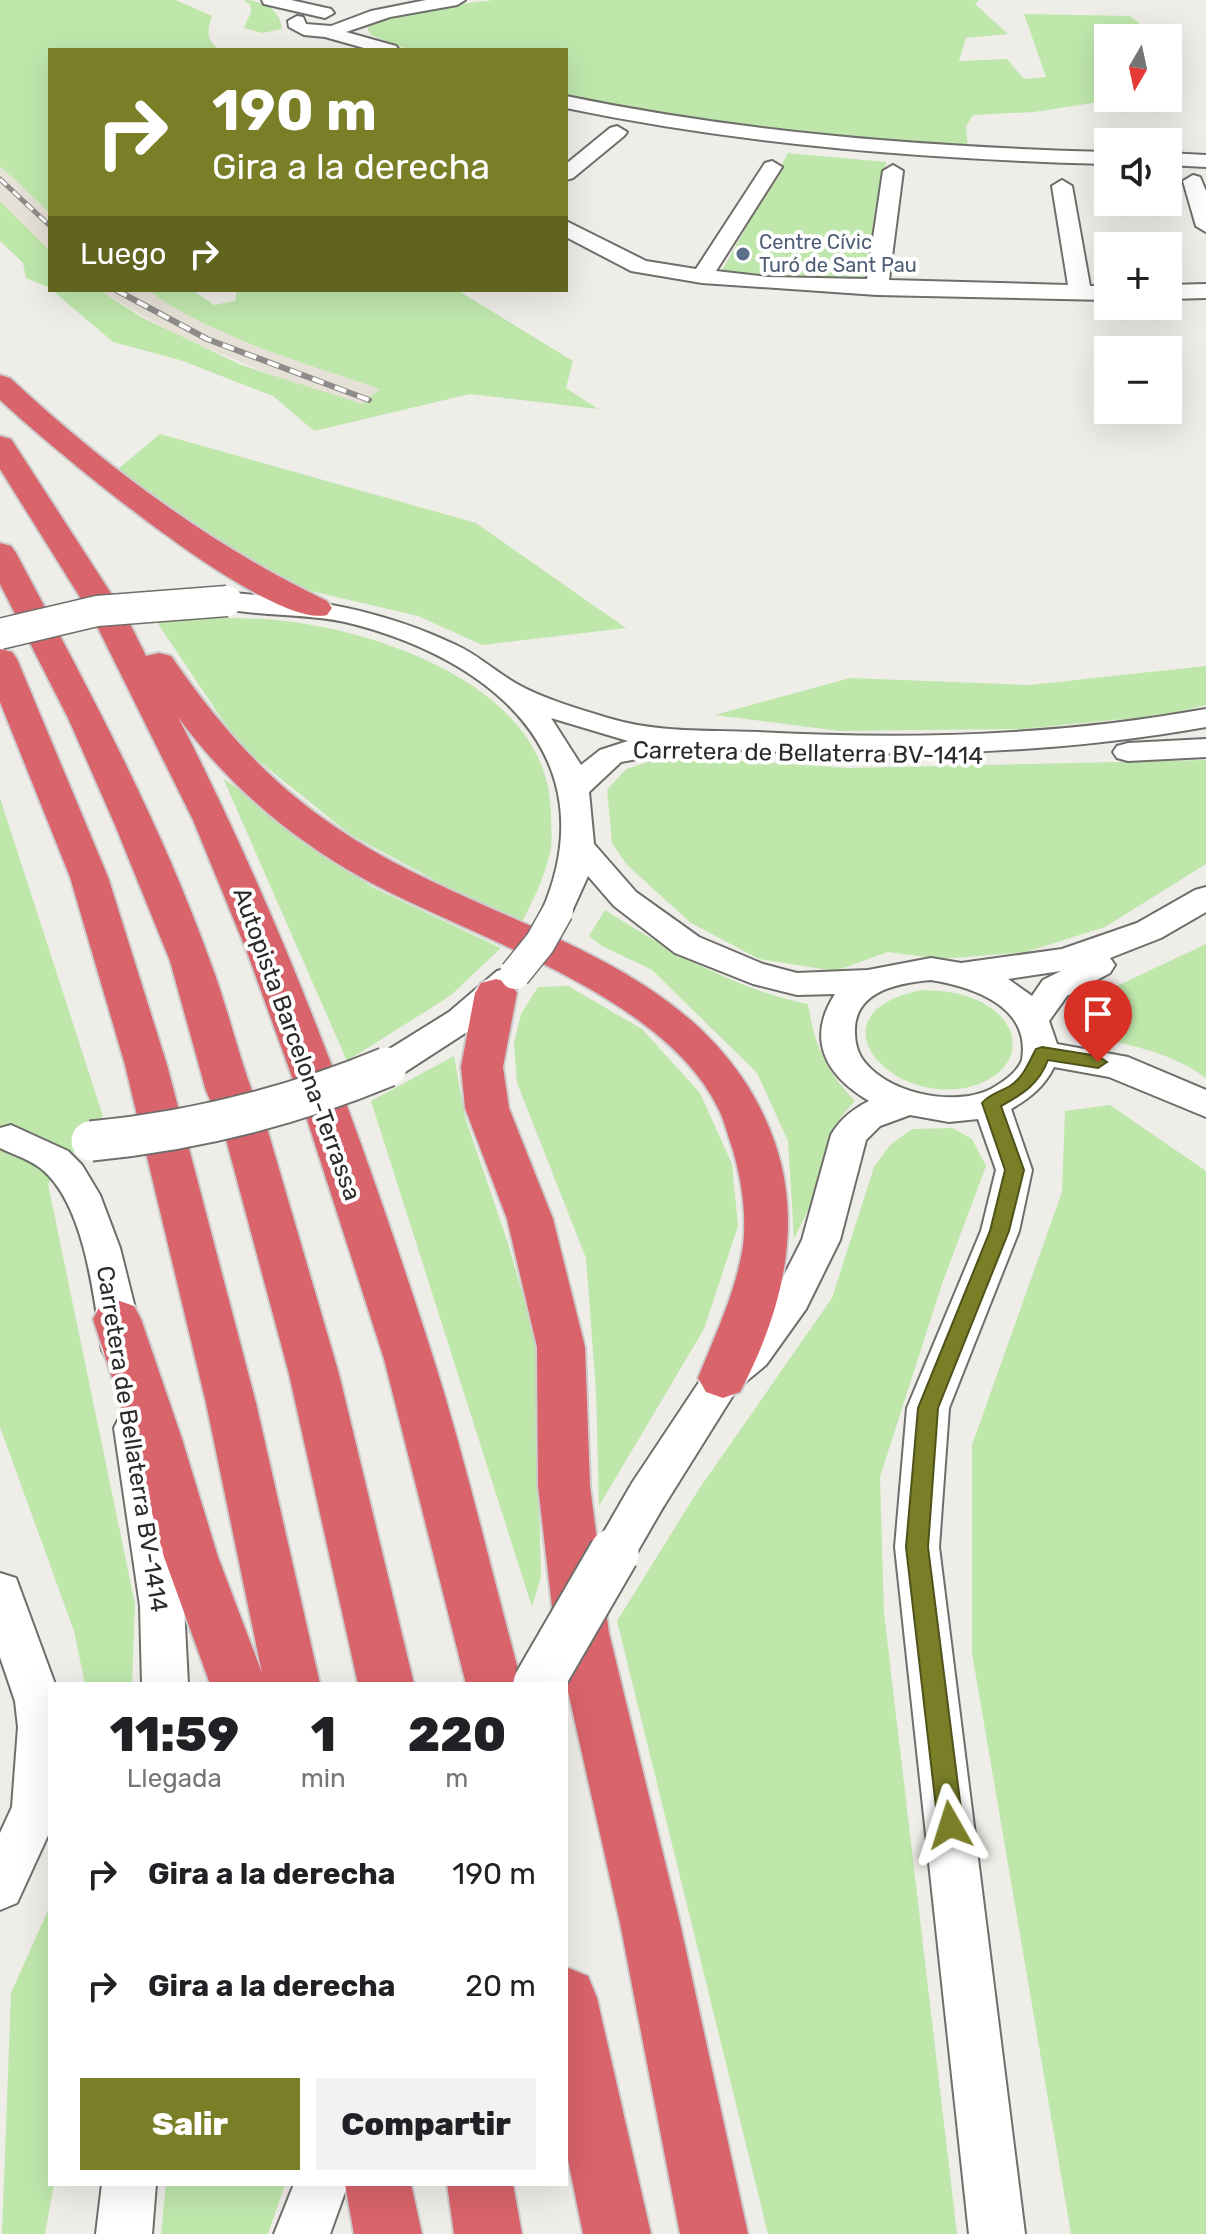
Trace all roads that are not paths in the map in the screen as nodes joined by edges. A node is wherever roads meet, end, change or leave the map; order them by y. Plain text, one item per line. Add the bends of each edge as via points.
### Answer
1 (457, 0) edge
2 (275, 2) edge
3 (440, 2) edge
4 (342, 19) junction
5 (297, 21) junction
6 (326, 32) junction
7 (368, 42) junction
8 (384, 48) edge
9 (568, 102) edge
10 (617, 132) dead end
11 (1094, 157) edge
12 (1182, 160) edge
13 (1206, 161) edge
14 (772, 167) dead end
15 (893, 171) dead end
16 (568, 172) edge
17 (1193, 181) dead end
18 (1062, 186) dead end
19 (1206, 226) edge
20 (568, 228) edge
21 (702, 277) junction
22 (877, 288) junction
23 (1206, 291) edge
24 (1182, 292) edge
25 (1080, 294) junction
26 (1094, 294) edge
27 (0, 384) edge
28 (0, 445) edge
29 (0, 553) edge
30 (315, 608) junction
31 (110, 618) junction
32 (0, 634) edge
33 (0, 659) edge
34 (513, 692) junction
35 (1206, 718) edge
36 (1206, 731) edge
37 (628, 740) junction
38 (1206, 748) edge
39 (1010, 754) junction
40 (574, 791) junction
41 (578, 846) junction
42 (1206, 897) edge
43 (1206, 913) edge
44 (961, 973) junction
45 (1046, 977) junction
46 (871, 981) junction
47 (505, 984) junction
48 (1033, 1019) junction
49 (1042, 1053) junction
50 (909, 1103) junction
51 (991, 1103) junction
52 (1206, 1104) edge
53 (5, 1137) edge
54 (117, 1319) junction
55 (723, 1378) junction
56 (0, 1592) edge
57 (165, 1682) edge
58 (237, 1682) edge
59 (292, 1682) edge
60 (386, 1682) edge
61 (493, 1682) edge
62 (539, 1682) edge
63 (0, 1886) edge
64 (568, 2007) edge
65 (129, 2186) edge
66 (320, 2186) edge
67 (378, 2186) edge
68 (480, 2186) edge
69 (124, 2234) edge
70 (302, 2234) edge
71 (388, 2234) edge
72 (488, 2234) edge
73 (617, 2234) edge
74 (714, 2234) edge
75 (997, 2234) edge

1 - 3 street
2 - 4 street
2 - 5 street
3 - 4 street
4 - 5 street via 307,16
4 - 6 street
4 - 7 street
5 - 6 street via 303,29
6 - 7 street
7 - 8 street
9 - 11 street via 779,139
10 - 16 street
12 - 13 street
14 - 21 street
15 - 22 street
17 - 19 street
18 - 25 street
20 - 21 street via 639,266
21 - 22 street
22 - 25 street
23 - 24 street
25 - 26 street
27 - 30 highway via 137,500 253,578
28 - 31 highway, Autopista Barcelona-Terrassa
29 - 60 highway via 87,720 190,961 228,1091 245,1128 314,1374
30 - 32 street, bridge via 227,601 97,611
30 - 34 street via 426,640 464,658
31 - 55 highway via 153,654 224,755 305,826 376,870 607,980 686,1036 720,1074 755,1139 766,1198 766,1247
31 - 61 highway, Autopista Barcelona-Terrassa via 212,820 327,1113 409,1359
33 - 59 highway via 89,877 146,1065 231,1403
34 - 37 street, Carretera de Bellaterra BV-1414
34 - 40 street via 550,737
35 - 37 street, Carretera de Bellaterra BV-1414 via 1021,744 918,748
36 - 39 street, Carretera de Bellaterra BV-1414
37 - 39 street, Carretera de Bellaterra BV-1414 via 914,757
37 - 40 street, Carretera de Bellaterra BV-1414
38 - 39 street, Carretera de Bellaterra BV-1414
40 - 41 street
41 - 46 street via 625,899 687,945 753,973 797,984
41 - 47 street, bridge via 558,911 540,943
42 - 45 street via 1184,913
43 - 45 street via 1140,948 1084,970
44 - 45 street
44 - 46 street via 931,969
44 - 48 street via 997,986
45 - 48 street
46 - 50 street via 840,1010 835,1034 841,1056 881,1093
47 - 53 street, bridge via 461,1020 387,1067 276,1110 179,1132 91,1141
47 - 74 highway via 482,1067 487,1108 530,1219 561,1347 564,1486 582,1633 650,1923
48 - 49 street
49 - 51 street via 1018,1089
49 - 52 street via 1116,1066
50 - 51 street via 960,1109
50 - 55 street via 867,1117 849,1135 821,1240 807,1270 752,1354
51 - 75 street via 1014,1170 1000,1231 928,1408 917,1547
53 - 54 street, Carretera de Bellaterra BV-1414 via 56,1160 79,1187 98,1238
54 - 57 street, Carretera de Bellaterra BV-1414 via 162,1606
54 - 58 highway via 191,1557
55 - 62 street, bridge
56 - 63 street via 38,1701 41,1727 36,1809
64 - 73 highway
65 - 69 street
66 - 70 street
67 - 71 highway
68 - 72 highway

